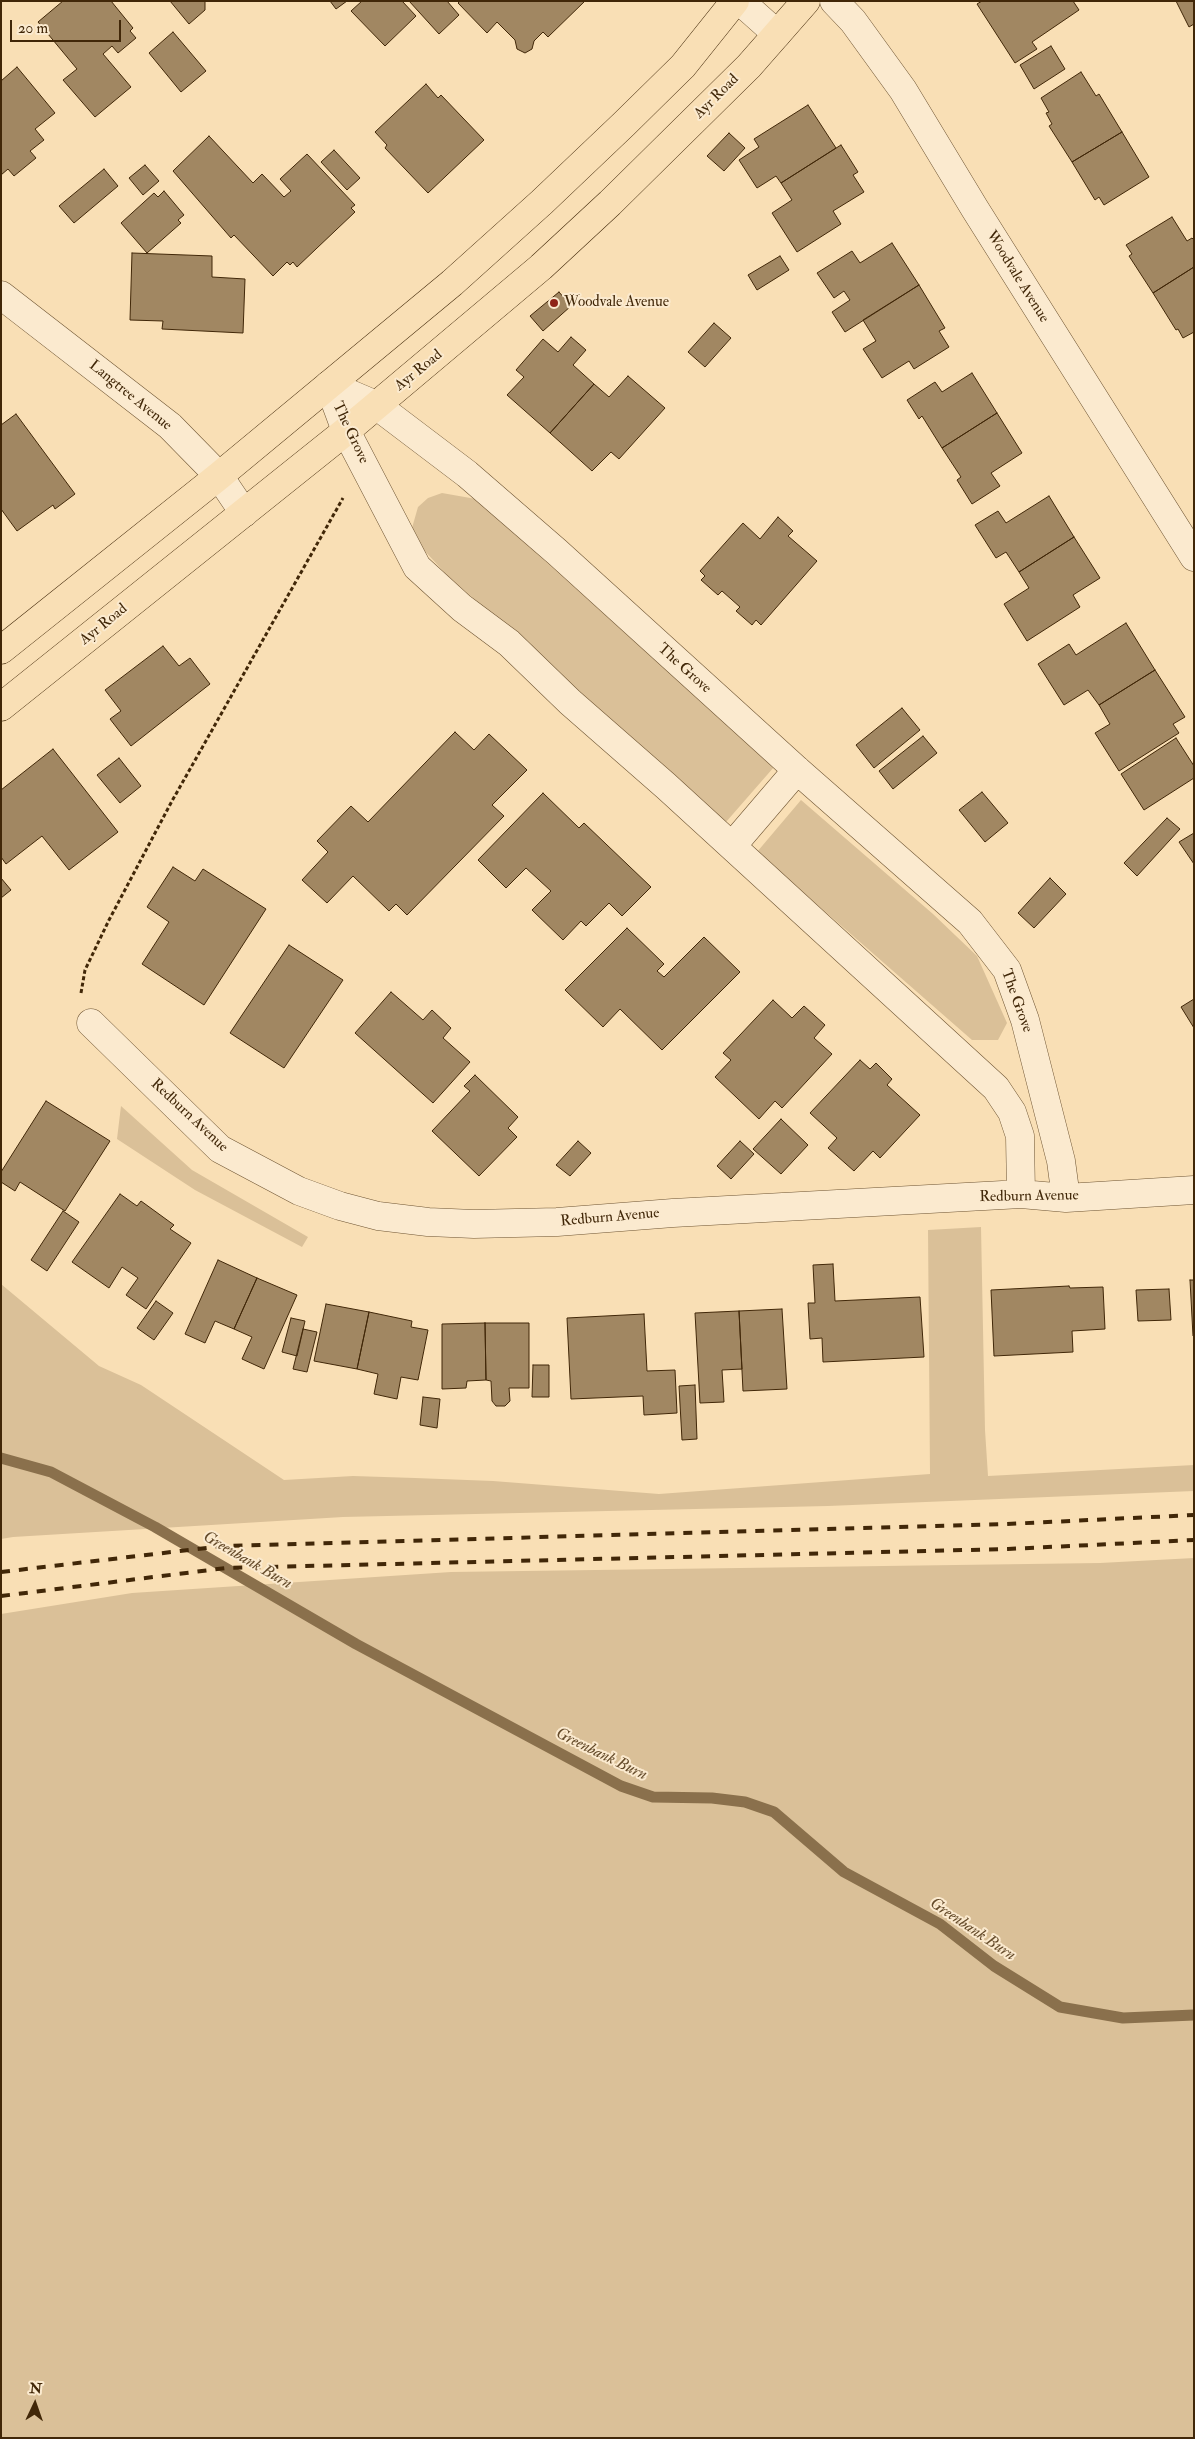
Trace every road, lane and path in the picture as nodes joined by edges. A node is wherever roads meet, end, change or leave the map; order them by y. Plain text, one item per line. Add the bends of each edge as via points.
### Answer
1 (735, 1) edge
2 (740, 1) edge
3 (806, 1) edge
4 (834, 1) edge
5 (777, 34) junction
6 (1, 294) edge
7 (329, 385) junction
8 (376, 404) junction
9 (346, 431) junction
10 (367, 469) junction
11 (219, 476) junction
12 (244, 513) junction
13 (1194, 557) edge
14 (1, 650) edge
15 (1, 707) edge
16 (797, 770) junction
17 (732, 846) junction
18 (91, 1023) joint
19 (1194, 1190) edge
20 (1021, 1194) junction
21 (1066, 1198) junction

1 - 7 main road via 683,66 542,202 452,283
2 - 5 street
3 - 5 main road, Ayr Road
4 - 13 street, Woodvale Avenue via 864,36 902,90
5 - 8 main road, Ayr Road via 749,66 603,210 481,318
6 - 11 street, Langtree Avenue via 170,426
7 - 8 street, The Grove
7 - 9 street, The Grove
7 - 11 main road
8 - 9 main road, Ayr Road
8 - 16 street, The Grove via 467,474 550,545
9 - 10 street, The Grove
9 - 12 main road, Ayr Road
10 - 17 street, The Grove via 417,567 462,608 509,643 570,702
10 - 18 path via 339,504 109,920 86,970 78,1004
11 - 12 street, Langtree Avenue
11 - 14 main road
12 - 15 main road, Ayr Road
16 - 17 street
16 - 21 street, The Grove via 970,922 1007,970 1025,1020 1061,1161
17 - 20 street, The Grove via 996,1088 1012,1112 1020,1136
18 - 20 street, Redburn Avenue via 220,1149 299,1191 378,1216 465,1224 557,1222
19 - 21 street, Redburn Avenue
20 - 21 street, Redburn Avenue

